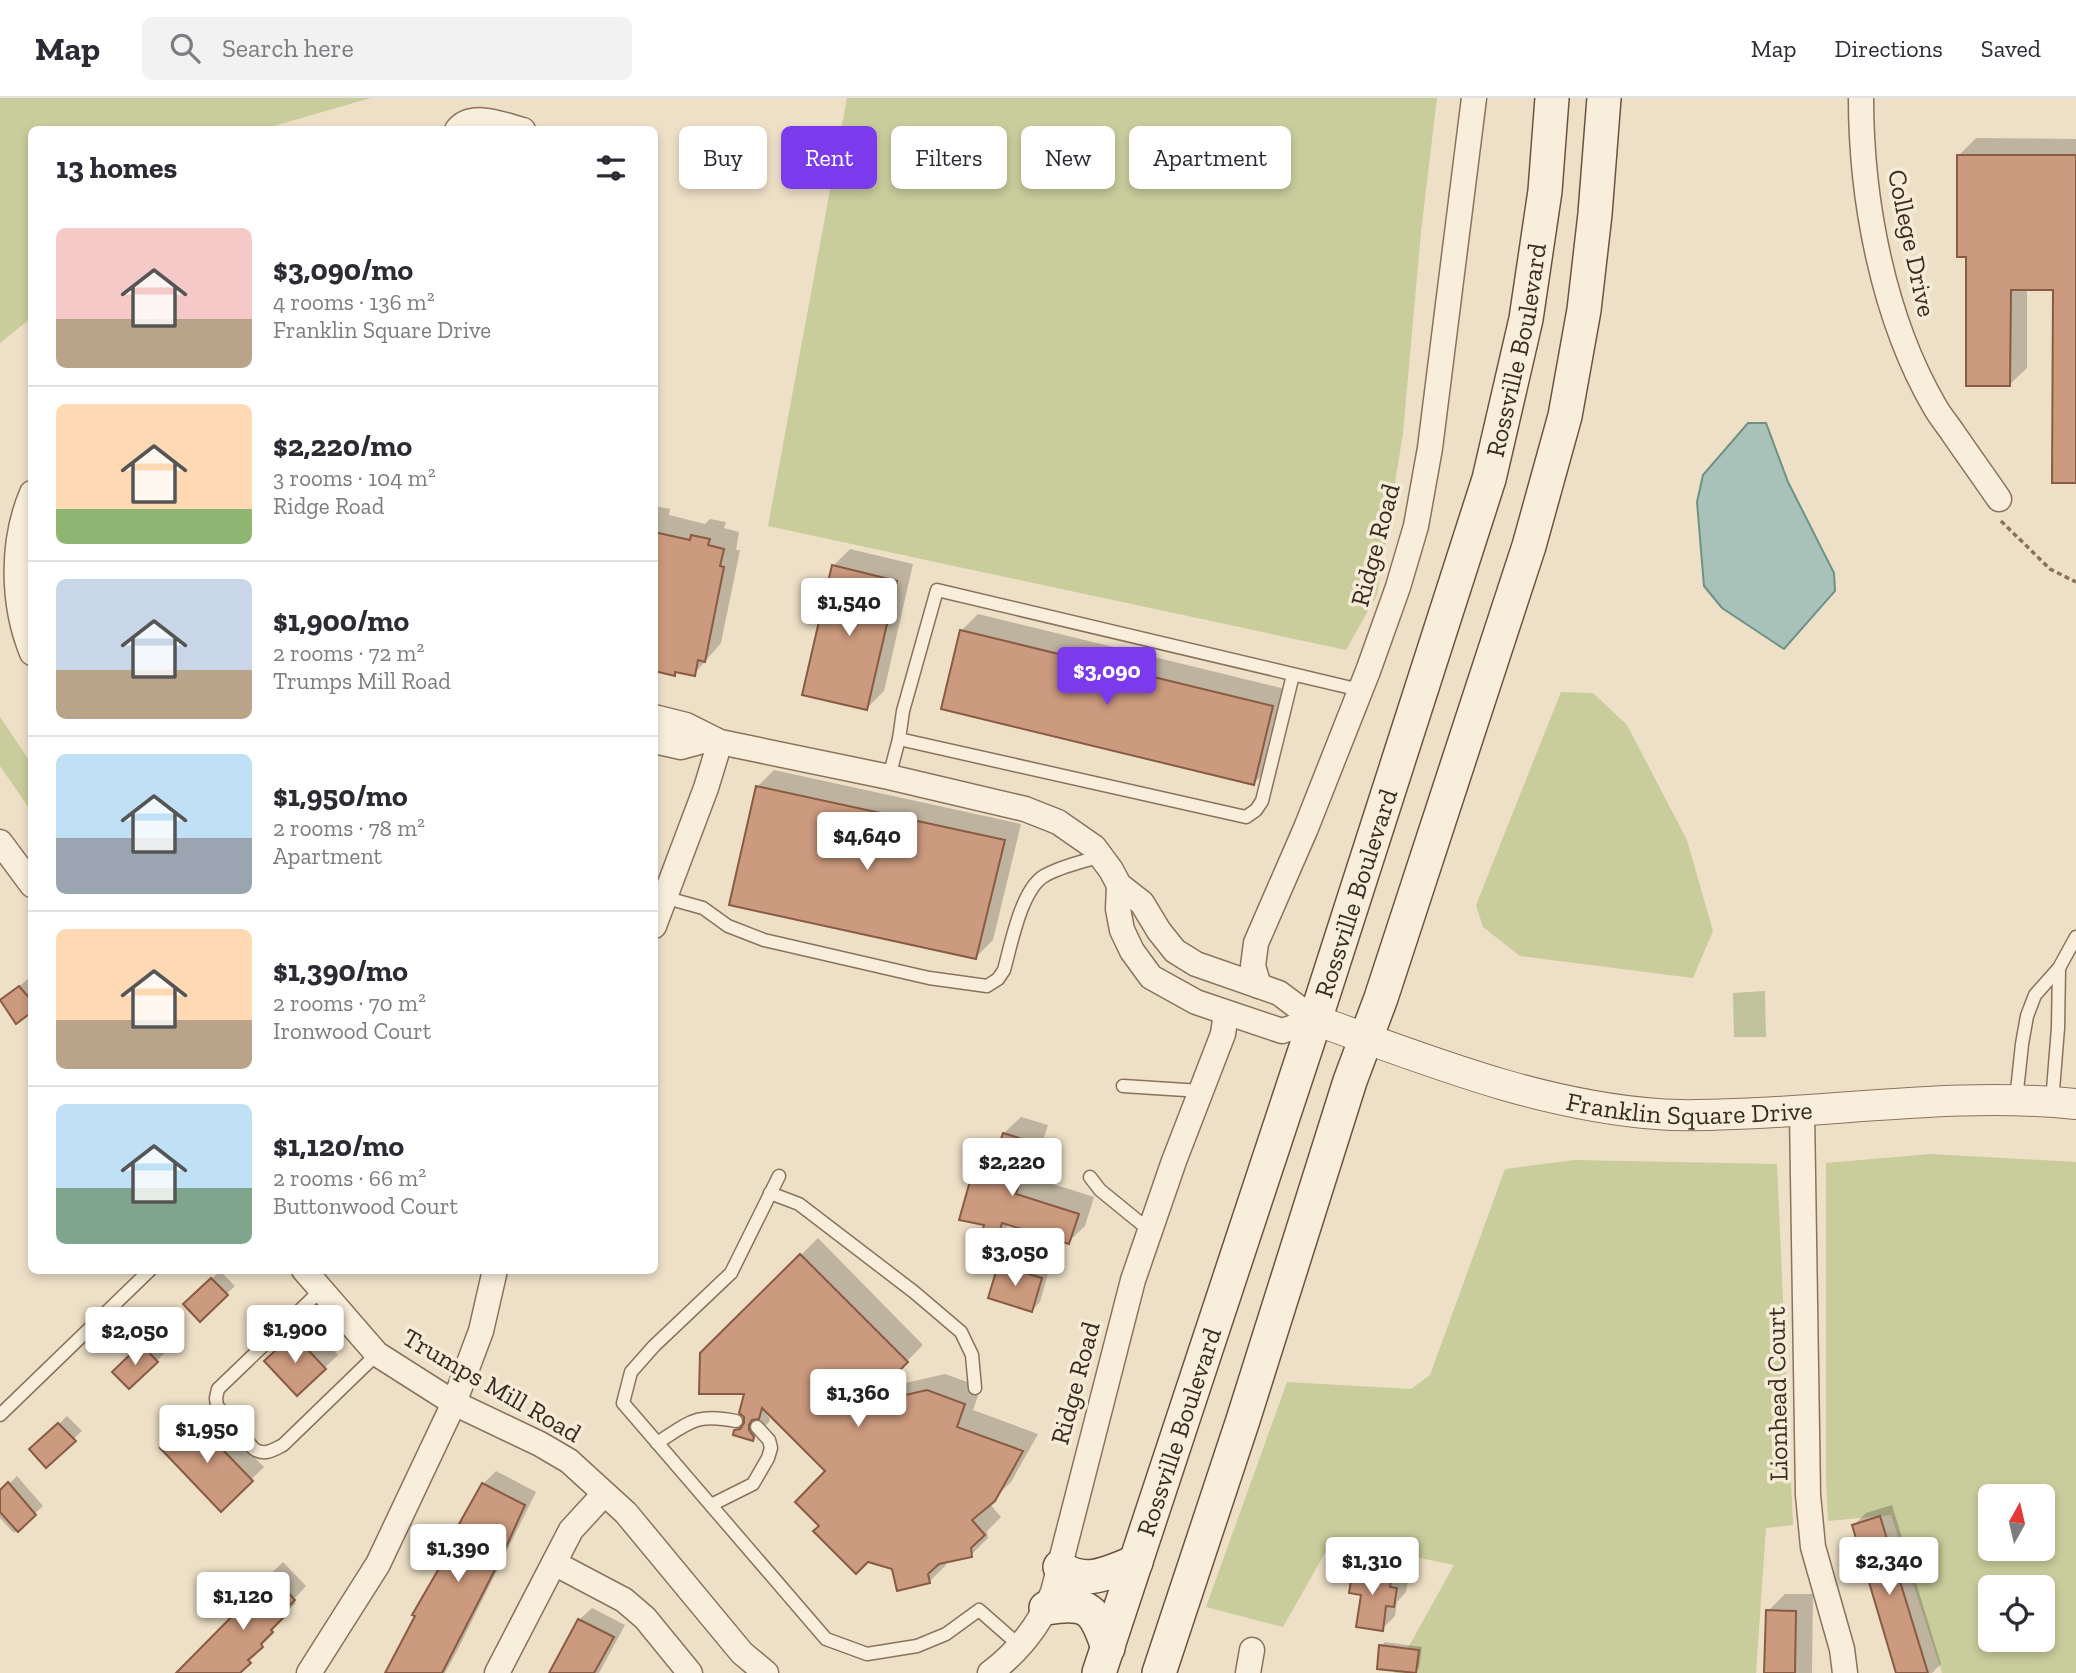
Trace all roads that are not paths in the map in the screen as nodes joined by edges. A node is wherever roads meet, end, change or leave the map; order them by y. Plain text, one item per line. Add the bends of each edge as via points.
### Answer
1 (1474, 98) edge
2 (1552, 98) edge
3 (1604, 98) edge
4 (1617, 98) edge
5 (1861, 98) edge
6 (460, 126) edge
7 (504, 126) edge
8 (1601, 140) junction
9 (1999, 499) dead end
10 (28, 506) edge
11 (28, 637) edge
12 (1293, 675) junction
13 (1360, 690) junction
14 (658, 718) edge
15 (899, 739) junction
16 (715, 741) junction
17 (658, 742) edge
18 (889, 777) junction
19 (0, 842) edge
20 (1101, 856) junction
21 (28, 880) edge
22 (1119, 885) junction
23 (667, 898) junction
24 (658, 917) edge
25 (2076, 937) edge
26 (2059, 968) junction
27 (1259, 986) junction
28 (1226, 1013) junction
29 (1315, 1020) junction
30 (1366, 1038) junction
31 (1123, 1086) dead end
32 (1201, 1091) junction
33 (2016, 1100) junction
34 (2064, 1103) edge
35 (1802, 1111) junction
36 (779, 1176) dead end
37 (1090, 1177) dead end
38 (769, 1193) junction
39 (1149, 1230) junction
40 (146, 1274) edge
41 (307, 1274) edge
42 (494, 1274) edge
43 (321, 1290) junction
44 (377, 1354) junction
45 (975, 1388) dead end
46 (454, 1404) junction
47 (0, 1415) edge
48 (736, 1421) dead end
49 (757, 1427) dead end
50 (657, 1443) junction
51 (604, 1494) junction
52 (711, 1505) junction
53 (1136, 1562) junction
54 (554, 1563) junction
55 (1060, 1567) junction
56 (1046, 1608) junction
57 (1020, 1646) junction
58 (1103, 1660) edge
59 (309, 1673) edge
60 (497, 1673) edge
61 (690, 1673) edge
62 (766, 1673) edge
63 (990, 1673) edge
64 (1159, 1673) edge
65 (1844, 1673) edge

1 - 13 street, Ridge Road via 1416,526
2 - 29 main road, Rossville Boulevard via 1526,319 1500,435
3 - 8 main road, Rossville Boulevard
4 - 8 main road
5 - 9 street, College Drive via 1870,203 1884,281 1906,349 1935,409
6 - 7 street via 472,119
8 - 30 main road, Rossville Boulevard via 1584,310 1565,416 1529,546
10 - 11 street via 17,564 17,592
12 - 13 lane
12 - 15 lane via 1262,801 1246,817
12 - 15 lane via 937,590
13 - 27 street, Ridge Road via 1256,943 1253,966
14 - 16 street, Franklin Square Drive
15 - 18 lane
16 - 17 street, Franklin Square Drive via 681,747
16 - 18 street, Franklin Square Drive
16 - 23 street via 706,788
18 - 20 street, Franklin Square Drive via 1026,809 1058,822
19 - 21 street
20 - 22 street, Franklin Square Drive
20 - 23 lane via 1058,870 1034,885 1004,970 987,986 929,978 764,940 728,926 703,908
22 - 27 street, Franklin Square Drive via 1142,903 1175,951 1196,964
22 - 28 street via 1122,930 1151,977
23 - 24 street
25 - 26 lane
26 - 33 lane via 2035,995 2027,1016
26 - 34 lane
27 - 29 street, Franklin Square Drive via 1286,997
28 - 29 street via 1282,1031
28 - 32 street, Ridge Road via 1223,1034
29 - 30 street, Franklin Square Drive
29 - 53 main road, Rossville Boulevard
30 - 35 street, Franklin Square Drive via 1491,1082 1580,1105 1660,1115
30 - 64 main road, Rossville Boulevard
31 - 32 lane
32 - 39 street, Ridge Road
33 - 34 street, Franklin Square Drive
33 - 35 street, Franklin Square Drive
35 - 65 street, Lionhead Court via 1808,1494 1813,1547 1842,1648
36 - 38 lane
37 - 39 lane via 1100,1191
38 - 45 lane via 799,1204 961,1332 972,1355
38 - 50 lane via 731,1273 631,1372 623,1403
39 - 55 street, Ridge Road
40 - 47 lane
41 - 43 street, Trumps Mill Road
42 - 46 street via 481,1331
43 - 44 street, Trumps Mill Road
43 - 44 lane via 218,1389 217,1406 254,1449 270,1452 283,1445
44 - 46 street, Trumps Mill Road
46 - 51 street, Trumps Mill Road via 569,1461
46 - 59 street via 378,1564
48 - 50 lane via 700,1417
49 - 52 lane via 771,1448 753,1484
50 - 52 lane
51 - 54 street via 570,1530
51 - 62 street, Trumps Mill Road via 626,1513 742,1653
52 - 57 lane via 826,1639 867,1654 917,1646 946,1634 979,1610
53 - 55 main road via 1086,1578
53 - 58 main road, Rossville Boulevard
54 - 60 street
54 - 61 street via 624,1600 645,1618
55 - 56 street, Ridge Road
56 - 57 street, Ridge Road
56 - 58 main road via 1069,1604 1086,1609 1099,1621
57 - 63 street, Ridge Road

